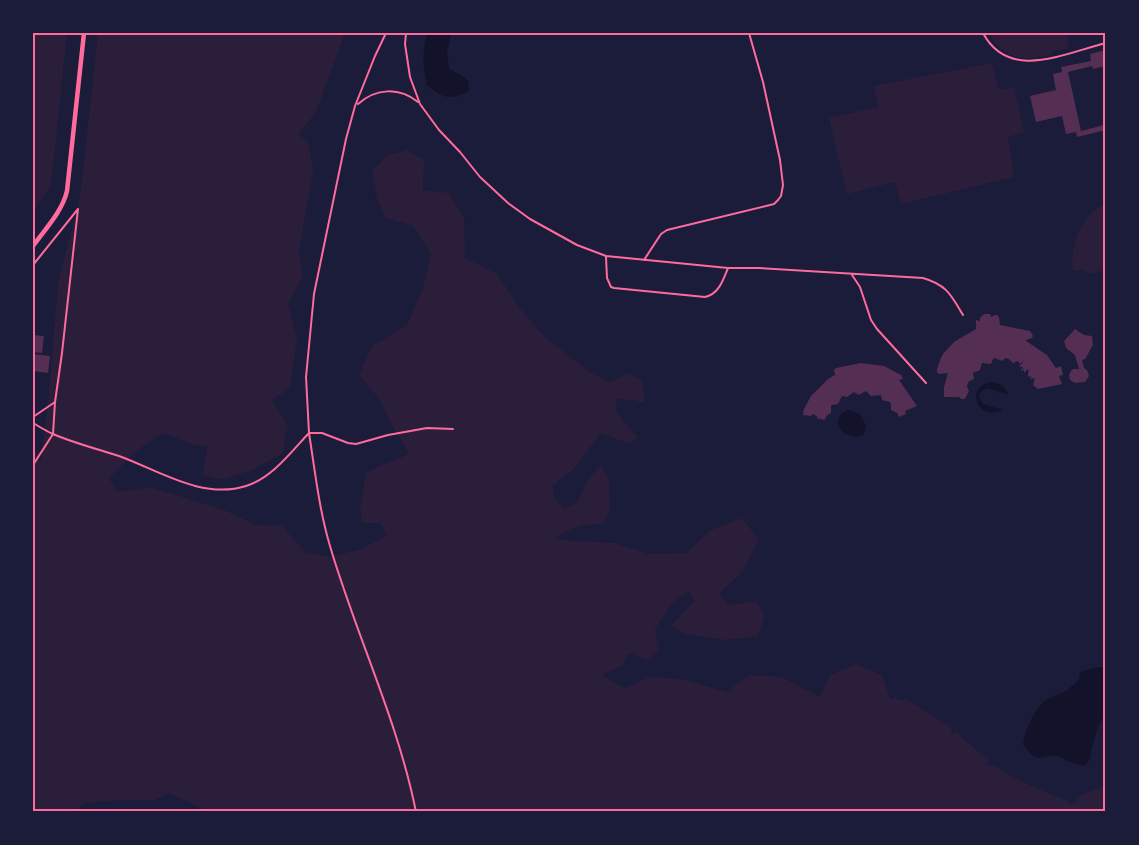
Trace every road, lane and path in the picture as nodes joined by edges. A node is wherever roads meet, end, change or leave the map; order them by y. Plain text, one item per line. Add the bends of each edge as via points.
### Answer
1 (84, 33) edge
2 (386, 33) edge
3 (406, 33) edge
4 (749, 33) edge
5 (983, 33) edge
6 (1106, 43) edge
7 (420, 104) junction
8 (356, 106) junction
9 (33, 246) edge
10 (606, 256) junction
11 (644, 260) junction
12 (33, 265) edge
13 (728, 268) junction
14 (852, 275) junction
15 (963, 315) dead end
16 (926, 383) dead end
17 (55, 402) junction
18 (33, 417) edge
19 (33, 423) edge
20 (453, 429) dead end
21 (53, 434) junction
22 (309, 434) junction
23 (33, 464) edge
24 (416, 812) edge

1 - 9 street via 68,191
2 - 8 lane
3 - 7 lane via 410,77
4 - 11 lane via 780,160 780,196 774,204 667,230
5 - 6 lane via 996,51 1018,60 1036,61
7 - 8 lane via 400,93 383,91
7 - 10 lane via 480,177 508,203 554,234
8 - 22 lane via 314,294 306,377
10 - 11 lane
10 - 13 lane via 611,287 654,292 708,297 721,285
11 - 13 lane
12 - 17 lane via 78,209
13 - 14 lane
14 - 15 lane via 934,281 951,294
14 - 16 lane via 877,329
17 - 18 lane
17 - 21 lane
19 - 21 lane
20 - 22 lane via 420,430 356,444 322,433
21 - 22 lane via 191,485 213,489 246,486 260,479
21 - 23 lane
22 - 24 lane via 319,503 330,545 403,760

